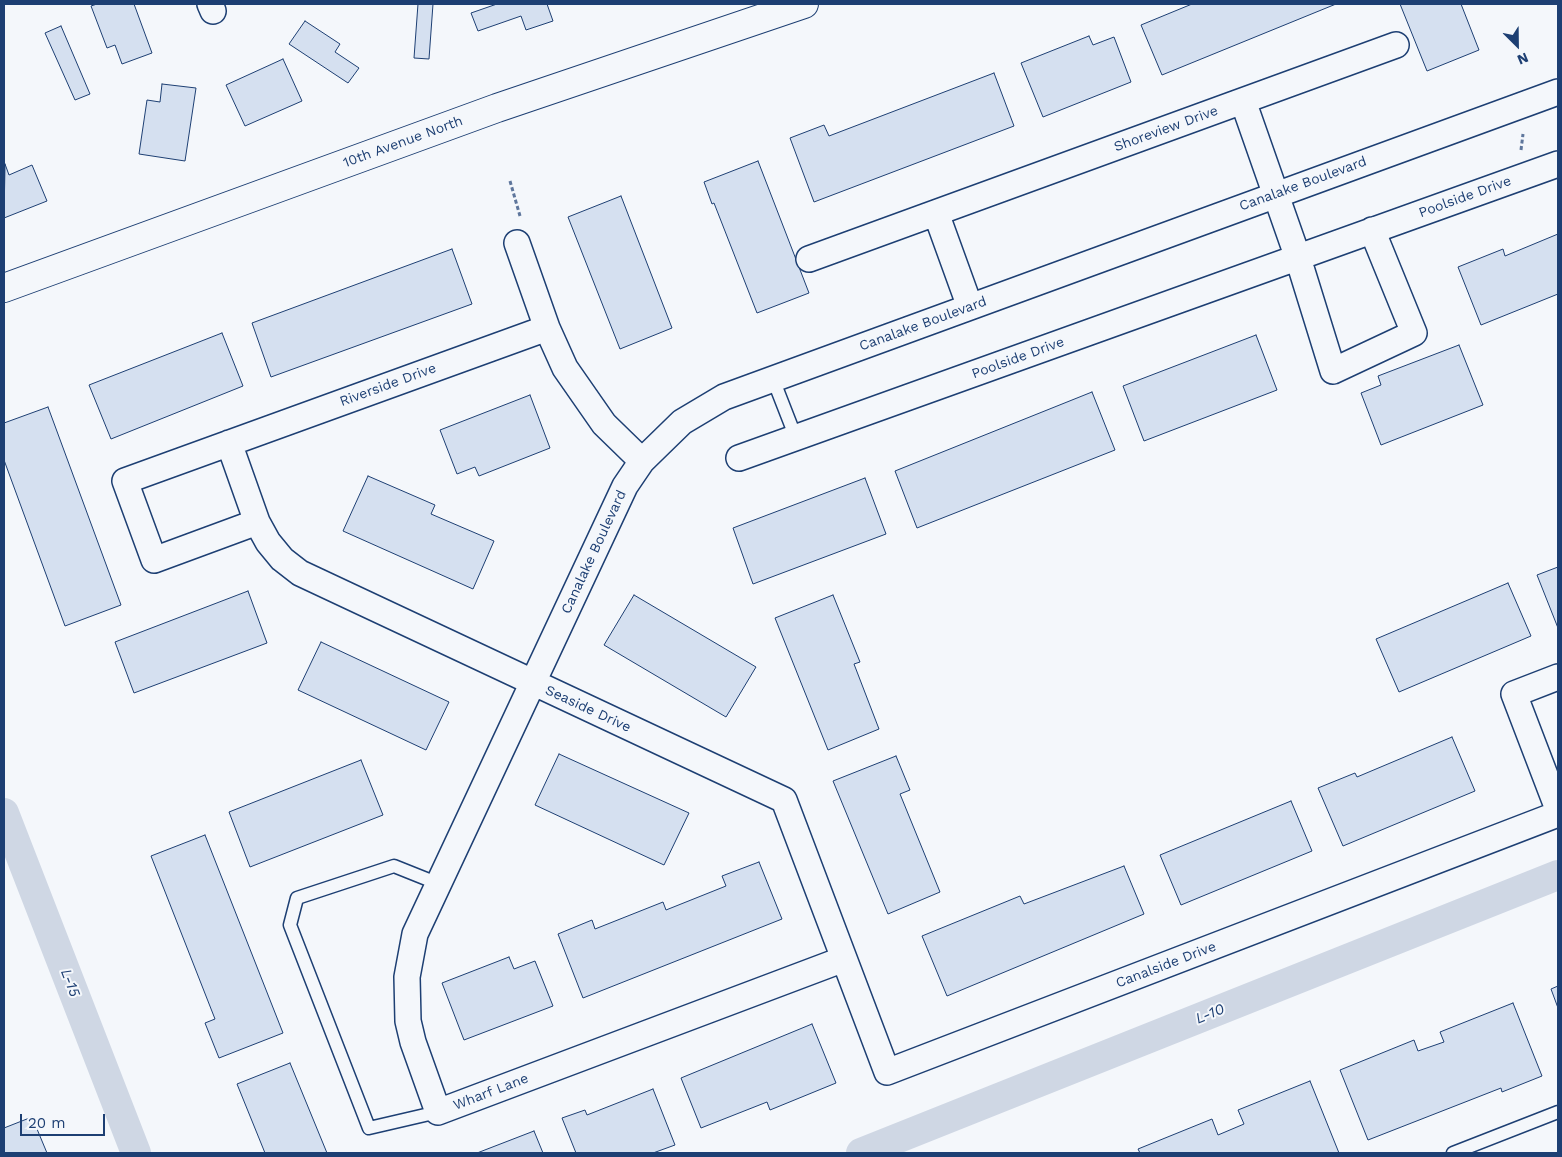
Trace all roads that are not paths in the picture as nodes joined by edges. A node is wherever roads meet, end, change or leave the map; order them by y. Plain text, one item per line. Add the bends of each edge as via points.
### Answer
1 (804, 4) edge
2 (1396, 45) dead end
3 (1558, 92) edge
4 (1243, 101) junction
5 (1558, 164) edge
6 (1275, 195) junction
7 (936, 213) junction
8 (1372, 230) junction
9 (517, 243) road end
10 (1298, 258) junction
11 (809, 259) dead end
12 (4, 288) edge
13 (970, 307) junction
14 (547, 328) junction
15 (774, 379) junction
16 (796, 438) junction
17 (229, 443) junction
18 (739, 458) dead end
19 (642, 461) junction
20 (257, 522) junction
21 (1558, 677) edge
22 (532, 683) junction
23 (485, 784) joint
24 (1558, 809) edge
25 (1558, 814) edge
26 (439, 884) junction
27 (844, 959) junction
28 (438, 1112) junction
29 (1558, 1112) edge
30 (1453, 1153) edge

1 - 12 street, 10th Avenue North via 497,108
2 - 4 street, Shoreview Drive
3 - 6 street, Canalake Boulevard
4 - 6 street
4 - 7 street, Shoreview Drive
5 - 8 street, Poolside Drive
6 - 10 street
6 - 13 street, Canalake Boulevard
7 - 11 street, Shoreview Drive
7 - 13 street
8 - 10 street, Poolside Drive
8 - 10 street via 1414,333 1332,371
9 - 14 street
10 - 16 street, Poolside Drive
13 - 15 street, Canalake Boulevard
14 - 17 street, Riverside Drive
14 - 19 street via 565,368 590,406
15 - 16 lane
15 - 19 street, Canalake Boulevard via 702,408 664,438
16 - 18 street, Poolside Drive
17 - 20 street
17 - 20 street, Riverside Drive via 125,481 154,560
19 - 22 street, Canalake Boulevard via 625,486
20 - 22 street, Seaside Drive via 272,548 300,573
21 - 24 street via 1514,694
22 - 23 street, Canalake Boulevard
22 - 27 street, Seaside Drive via 784,800
23 - 26 street, Wharf Lane
25 - 27 street, Canalside Drive via 887,1072
26 - 28 street, Wharf Lane via 416,934 406,999 413,1042
26 - 28 lane via 394,866 297,898 290,925 369,1128
27 - 28 street, Wharf Lane
29 - 30 lane

